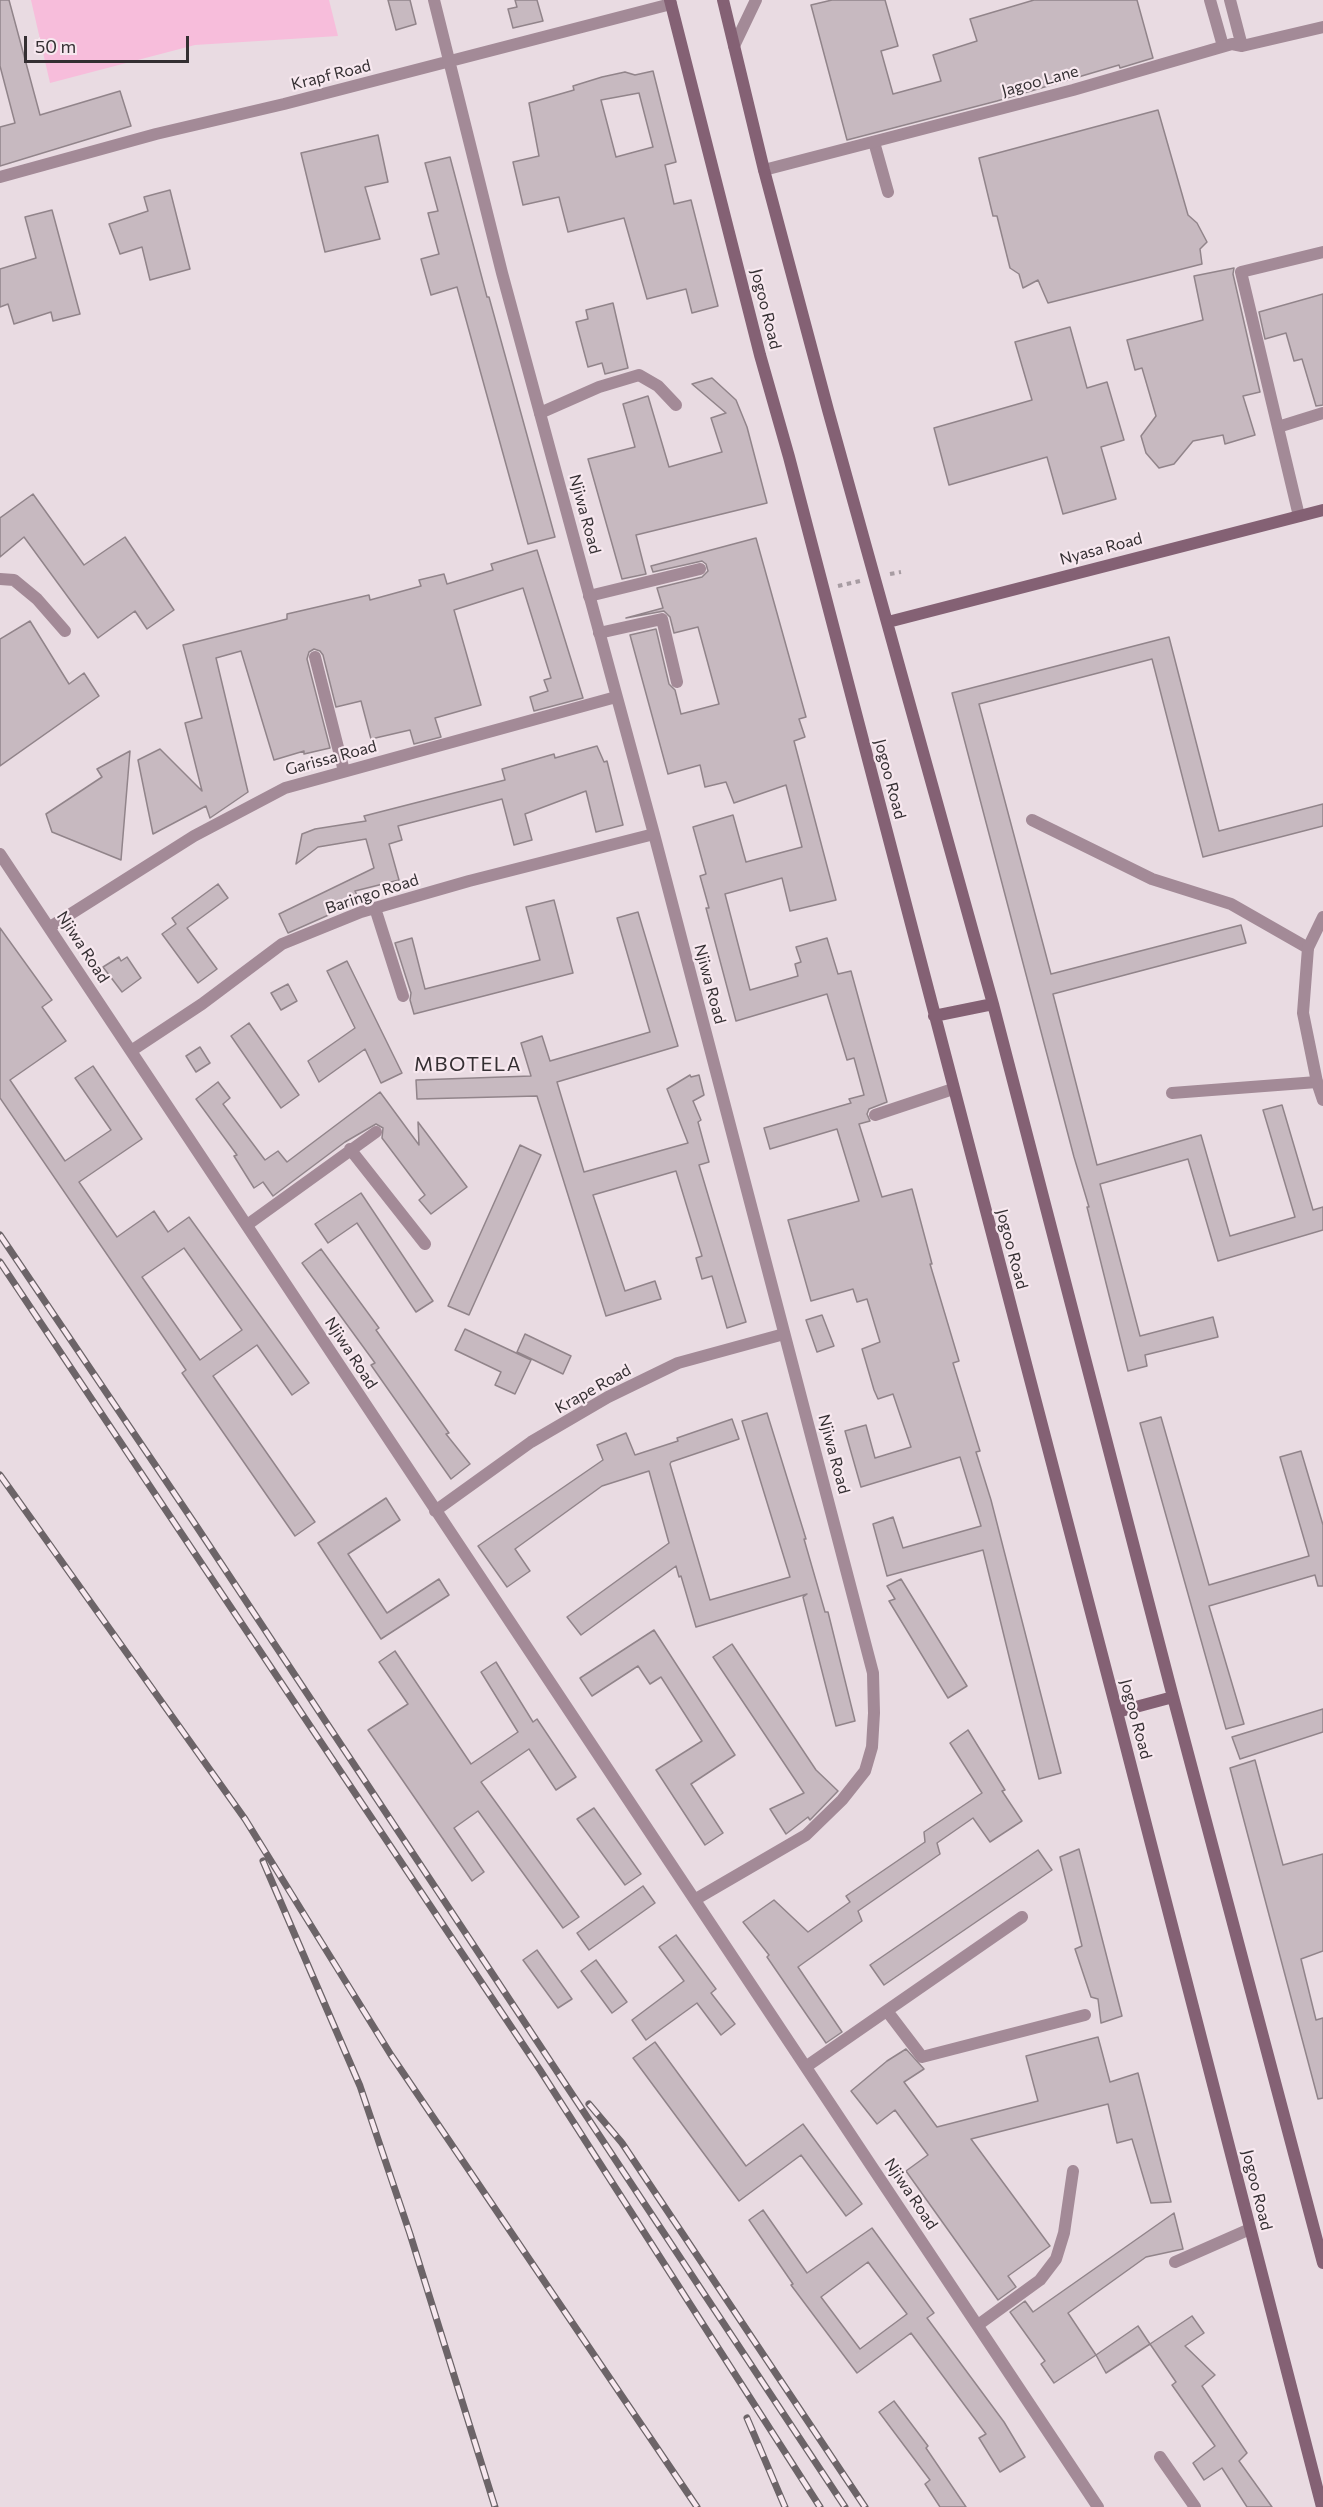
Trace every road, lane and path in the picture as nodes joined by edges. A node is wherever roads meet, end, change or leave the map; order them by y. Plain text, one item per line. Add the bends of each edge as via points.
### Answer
1 (434, 0) edge
2 (723, 0) edge
3 (756, 0) edge
4 (1210, 0) edge
5 (1230, 0) edge
6 (670, 2) edge
7 (1323, 27) edge
8 (734, 46) junction
9 (1223, 46) junction
10 (1242, 46) junction
11 (450, 62) junction
12 (874, 142) junction
13 (764, 170) junction
14 (0, 177) edge
15 (888, 192) dead end
16 (1323, 252) edge
17 (676, 405) dead end
18 (540, 412) junction
19 (1323, 413) edge
20 (1278, 427) junction
21 (1323, 510) edge
22 (1299, 516) junction
23 (700, 569) dead end
24 (0, 579) edge
25 (589, 596) junction
26 (888, 622) junction
27 (65, 631) dead end
28 (599, 633) junction
29 (315, 657) dead end
30 (677, 682) dead end
31 (616, 697) junction
32 (344, 771) junction
33 (1032, 820) dead end
34 (654, 834) junction
35 (0, 854) edge
36 (375, 908) junction
37 (1323, 917) edge
38 (50, 927) junction
39 (1308, 948) junction
40 (402, 996) dead end
41 (993, 1004) junction
42 (934, 1016) junction
43 (131, 1051) junction
44 (1317, 1082) junction
45 (953, 1089) junction
46 (1172, 1093) dead end
47 (1323, 1100) edge
48 (875, 1115) dead end
49 (376, 1132) dead end
50 (350, 1149) junction
51 (247, 1226) junction
52 (425, 1244) dead end
53 (784, 1334) junction
54 (435, 1511) junction
55 (1173, 1697) junction
56 (1117, 1712) junction
57 (696, 1899) junction
58 (1022, 1917) dead end
59 (886, 2011) junction
60 (1085, 2015) dead end
61 (807, 2066) junction
62 (1072, 2171) dead end
63 (1250, 2229) junction
64 (1175, 2262) dead end
65 (1323, 2263) edge
66 (978, 2325) junction
67 (1160, 2457) dead end
68 (1098, 2507) edge
69 (1195, 2507) edge
70 (1322, 2507) edge

1 - 11 street, Njiwa Road
2 - 8 main road, Jogoo Road
3 - 8 street
4 - 9 street
5 - 10 street
6 - 11 street, Krapf Road
6 - 42 main road, Jogoo Road
7 - 10 street, Jagoo Lane
8 - 13 main road, Jogoo Road
9 - 10 street, Jagoo Lane
9 - 12 street, Jagoo Lane
11 - 14 street, Krapf Road via 156,134
11 - 18 street, Njiwa Road via 501,273
12 - 13 street, Jagoo Lane
12 - 15 street
13 - 26 main road, Jogoo Road
16 - 20 street via 1241,272
17 - 18 street via 658,386 639,375
18 - 25 street, Njiwa Road
19 - 20 street
20 - 22 street
21 - 22 main road, Nyasa Road
22 - 26 main road, Nyasa Road
23 - 25 street
24 - 27 street via 14,580
25 - 28 street, Njiwa Road
26 - 41 main road, Jogoo Road
28 - 30 street via 662,619
28 - 31 street, Njiwa Road
29 - 32 street
31 - 32 street, Garissa Road
31 - 34 street, Njiwa Road
32 - 38 street, Garissa Road via 285,788 204,830
33 - 39 street via 1152,879 1231,904
34 - 36 street, Baringo Road
34 - 53 street, Njiwa Road
35 - 38 street, Njiwa Road
36 - 40 street
36 - 43 street, Baringo Road via 282,944
37 - 39 street
38 - 43 street, Njiwa Road
39 - 44 street via 1303,1013
41 - 42 main road
41 - 55 main road, Jogoo Road
42 - 45 main road, Jogoo Road
43 - 51 street, Njiwa Road
44 - 46 street
44 - 47 street
45 - 48 street
45 - 56 main road, Jogoo Road
49 - 50 street
50 - 51 street
50 - 52 street
51 - 54 street, Njiwa Road
53 - 54 street, Krape Road via 678,1363 608,1397 531,1442
53 - 57 street, Njiwa Road via 873,1673 872,1748 865,1771 806,1835
54 - 57 street, Njiwa Road
55 - 56 main road
55 - 65 main road, Jogoo Road
56 - 63 main road, Jogoo Road
57 - 61 street, Njiwa Road
58 - 59 street
59 - 60 street via 922,2057
59 - 61 street
61 - 66 street, Njiwa Road
62 - 66 street via 1064,2233 1056,2259 1040,2280
63 - 64 street
63 - 70 main road, Jogoo Road
66 - 68 street, Njiwa Road
67 - 69 street

